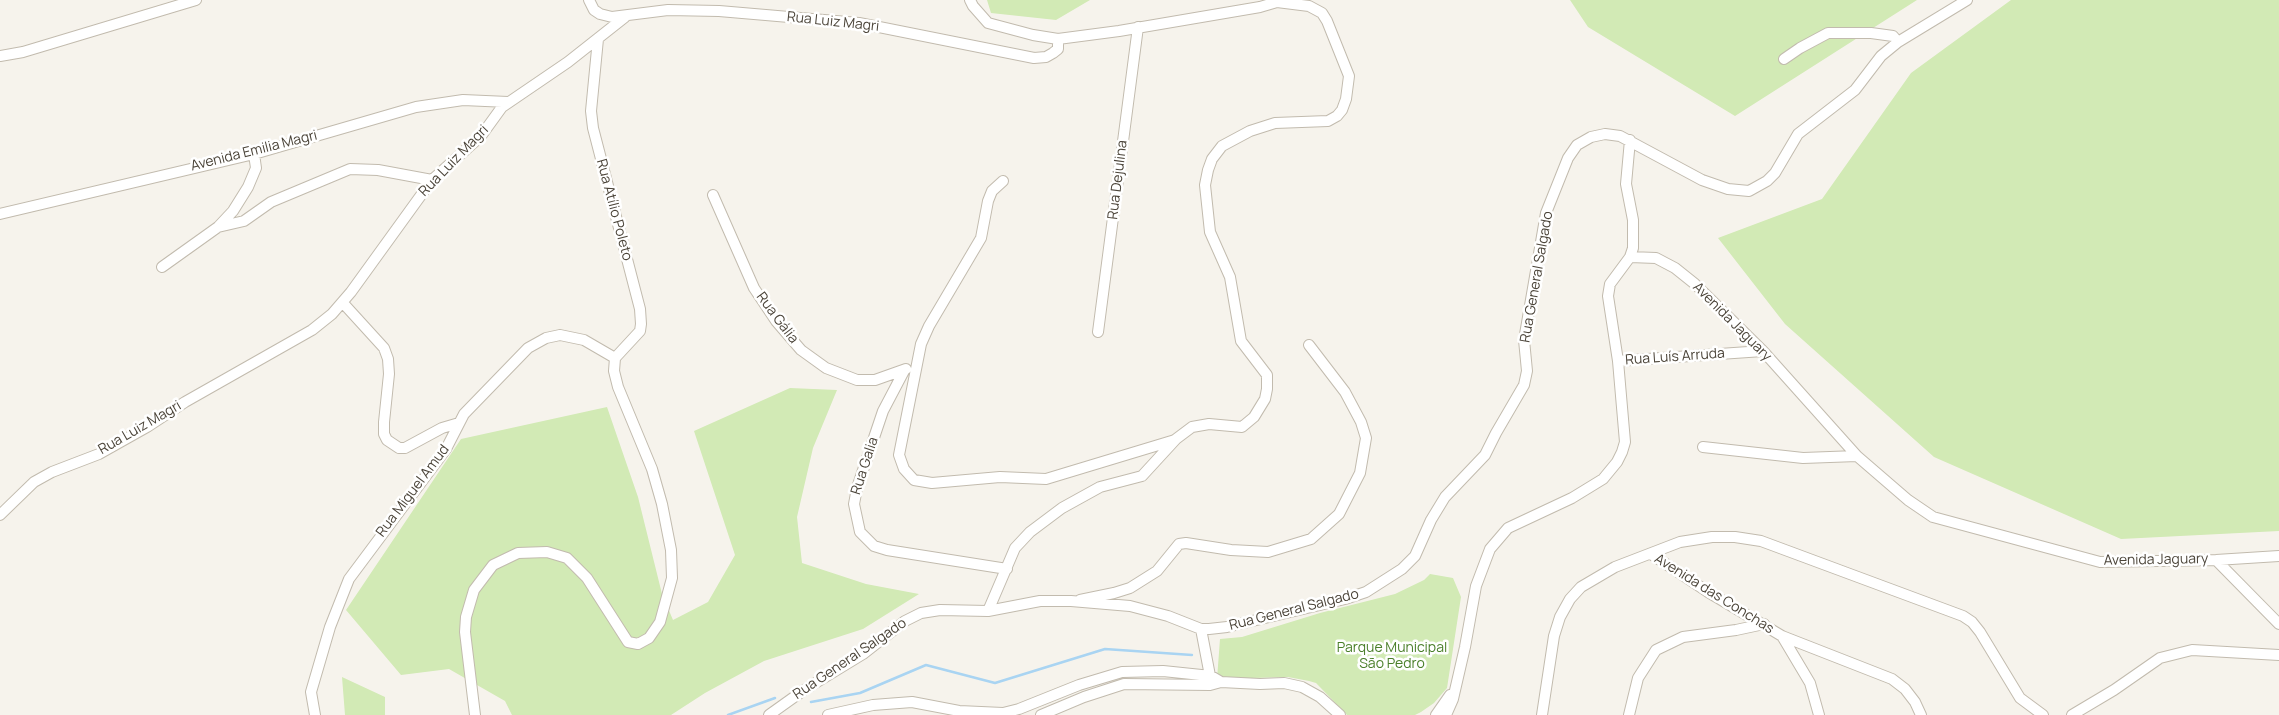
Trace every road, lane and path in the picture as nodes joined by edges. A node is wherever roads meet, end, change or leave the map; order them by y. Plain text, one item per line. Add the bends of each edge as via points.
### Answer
1 (196, 0) edge
2 (589, 0) edge
3 (970, 0) edge
4 (1967, 0) edge
5 (1278, 1) edge
6 (625, 17) junction
7 (1138, 27) junction
8 (598, 39) junction
9 (1058, 39) junction
10 (1898, 42) junction
11 (0, 56) edge
12 (1784, 59) dead end
13 (508, 102) junction
14 (1630, 140) junction
15 (254, 154) junction
16 (432, 180) junction
17 (1003, 180) dead end
18 (713, 195) dead end
19 (0, 214) edge
20 (218, 227) junction
21 (1630, 257) junction
22 (162, 267) dead end
23 (343, 303) junction
24 (1098, 332) dead end
25 (1308, 345) dead end
26 (1762, 351) junction
27 (615, 358) junction
28 (1618, 362) junction
29 (918, 364) junction
30 (904, 371) junction
31 (459, 423) junction
32 (1176, 440) junction
33 (1703, 447) dead end
34 (1857, 456) junction
35 (0, 514) edge
36 (1651, 554) junction
37 (2279, 556) edge
38 (2216, 560) junction
39 (1007, 569) junction
40 (1071, 601) junction
41 (988, 611) junction
42 (1764, 624) junction
43 (2279, 624) edge
44 (1201, 629) junction
45 (1782, 636) junction
46 (2279, 655) edge
47 (1214, 681) junction
48 (1457, 681) junction
49 (1453, 699) junction
50 (1328, 704) junction
51 (1025, 711) edge
52 (315, 715) edge
53 (475, 715) edge
54 (769, 715) edge
55 (828, 715) edge
56 (1041, 715) edge
57 (1334, 715) edge
58 (1340, 715) edge
59 (1436, 715) edge
60 (1446, 715) edge
61 (1452, 715) edge
62 (1542, 715) edge
63 (1629, 715) edge
64 (1819, 715) edge
65 (1921, 715) edge
66 (2043, 715) edge
67 (2072, 715) edge

1 - 11 street
2 - 6 street via 600,14
3 - 9 street via 988,23
4 - 10 street, Rua General Salgado
5 - 7 street via 1260,7
5 - 32 street via 1308,6 1322,13 1350,76 1346,99 1342,110 1328,121 1275,123 1250,131 1228,141 1212,159 1205,185 1210,232 1230,277 1241,341 1267,375 1267,389 1254,417 1242,427 1192,426
6 - 8 street, Rua Luiz Magri
6 - 9 street, Rua Luiz Magri via 668,10 719,11 859,23 1034,58 1053,53 1058,49
7 - 9 street
7 - 24 street, Rua Dejulina
8 - 13 street, Rua Luiz Magri
8 - 27 street, Rua Atílio Poleto via 593,128 642,324 640,331
10 - 12 street via 1893,36 1871,33 1828,33
10 - 14 street, Rua General Salgado via 1881,56 1855,90 1798,134 1775,173 1750,191 1728,189 1702,180
13 - 15 street, Avenida Emilia Magri via 464,100 416,107
13 - 16 street, Rua Luiz Magri via 482,136
14 - 21 street via 1626,184 1634,232
14 - 44 street, Rua General Salgado via 1613,134 1591,137 1577,145 1568,158 1546,213 1524,340 1524,385 1485,456 1446,497 1431,520 1415,556 1402,570 1353,597 1227,627
15 - 19 street, Avenida Emilia Magri
15 - 20 street via 256,168 248,187
16 - 20 street via 378,170 350,169 271,202 244,221
16 - 23 street, Rua Luiz Magri
17 - 29 street via 992,191 988,201 981,238 929,326
18 - 30 street, Rua Gália via 754,288 801,350 826,368 857,380 875,380
20 - 22 street
21 - 26 street, Avenida Jaguary via 1656,258 1675,268
21 - 28 street via 1610,284 1608,296
23 - 31 street via 384,348 388,359 384,434 391,443 399,448 411,446 442,428
23 - 35 street, Rua Luiz Magri via 312,330 185,402 147,428 99,454 34,482
25 - 40 street via 1345,392 1366,438 1360,473 1339,514 1311,539 1268,552 1179,544 1157,571 1130,588
26 - 28 street, Rua Luís Arruda
26 - 34 street, Avenida Jaguary
27 - 31 street, Rua Miguel Amud via 578,338 560,335 546,338 528,348 472,405
27 - 53 street via 618,387 652,469 670,550 672,578 660,622 648,638 638,644 628,642 587,578 566,558 547,552 518,553 493,565 474,590 466,617
28 - 48 street via 1625,442 1618,462 1596,484 1518,522 1498,538 1476,586
29 - 30 street, Rua Gália
29 - 32 street via 899,461 908,475 919,482 1000,477 1046,479
30 - 39 street, Rua Galia via 884,411 857,488 854,504 860,532 874,546 887,550
31 - 52 street, Rua Miguel Amud via 446,449 349,579 311,692
32 - 39 street via 1142,476 1087,493 1030,532 1015,548
33 - 34 street via 1803,458
34 - 38 street, Avenida Jaguary via 1914,505 1933,517 2100,562
36 - 42 street, Avenida das Conchas
36 - 62 street, Avenida das Conchas via 1615,567 1581,587 1570,598 1554,636
36 - 66 street via 1695,539 1748,538 1952,611 1972,622 2017,693
37 - 38 street, Avenida Jaguary
38 - 43 street
39 - 41 street
40 - 41 street, Rua General Salgado via 1040,601
40 - 44 street, Rua General Salgado via 1130,606
41 - 54 street, Rua General Salgado via 940,610 921,613 904,621 863,654
42 - 45 street, Avenida das Conchas
42 - 63 street via 1683,637 1665,644 1652,656 1638,678
44 - 47 street
45 - 64 street, Avenida das Conchas via 1810,683
45 - 65 street via 1892,679 1915,702
46 - 67 street via 2192,650 2160,658
47 - 50 street via 1302,686
47 - 51 street via 1163,671 1122,672 1080,685
47 - 56 street via 1124,684 1084,696
48 - 49 street
48 - 59 street
49 - 60 street
49 - 61 street
50 - 57 street
50 - 58 street
51 - 55 street via 959,711 912,702 873,705

